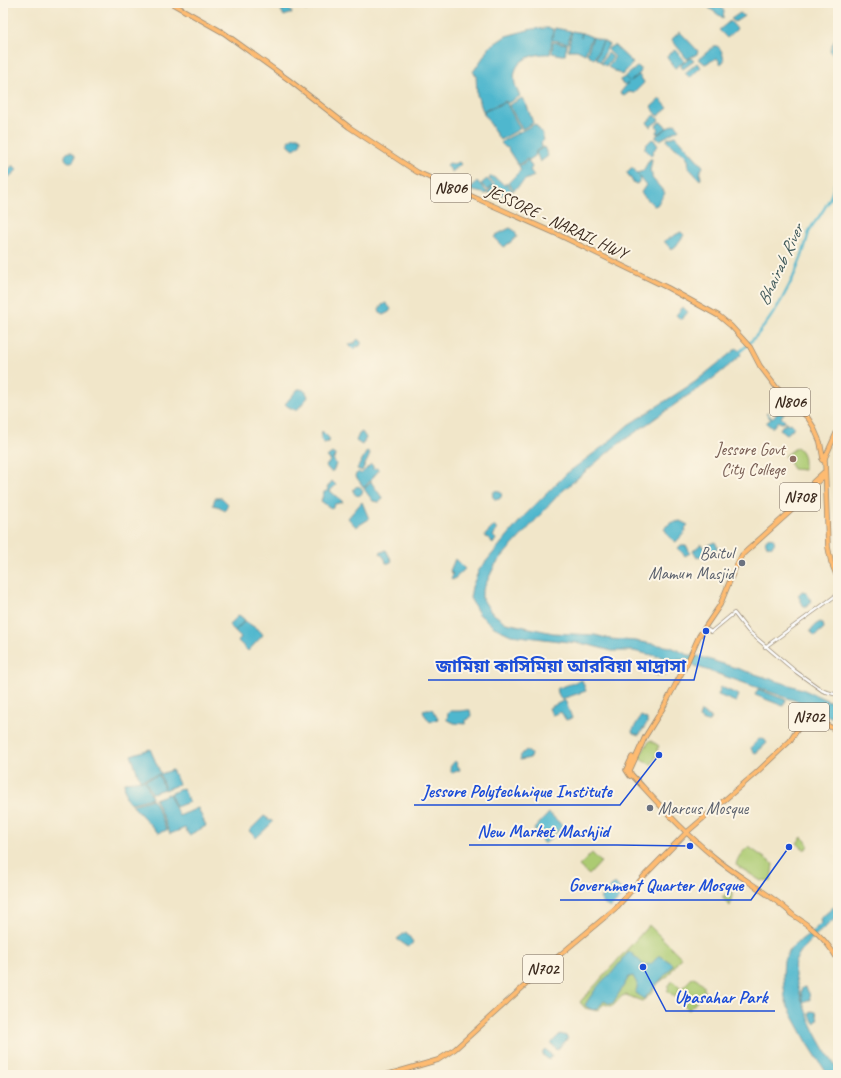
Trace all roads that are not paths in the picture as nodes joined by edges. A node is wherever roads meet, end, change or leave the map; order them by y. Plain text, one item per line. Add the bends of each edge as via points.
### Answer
1 (171, 3) edge
2 (838, 428) edge
3 (838, 432) edge
4 (824, 460) junction
5 (823, 475) junction
6 (838, 579) edge
7 (838, 594) edge
8 (705, 628) junction
9 (765, 647) junction
10 (838, 695) edge
11 (838, 731) edge
12 (686, 834) junction
13 (838, 960) edge
14 (386, 1075) edge

1 - 4 highway, JESSORE - NARAIL HWY / N806 via 224,33 349,127 411,169 558,235 724,320 750,348 776,387 808,418 820,442
2 - 4 highway
3 - 4 highway
4 - 5 highway
5 - 6 highway via 828,548
5 - 8 highway, N708 via 792,510 742,554 724,597
7 - 9 street
8 - 9 street via 711,632 734,613
8 - 12 highway, N708 via 626,770
9 - 10 street via 823,691
11 - 12 highway, N702 via 813,718 805,718 790,741
12 - 13 highway, N708 via 720,864 813,928
12 - 14 highway, N702 via 618,907 543,969 451,1052 436,1061

